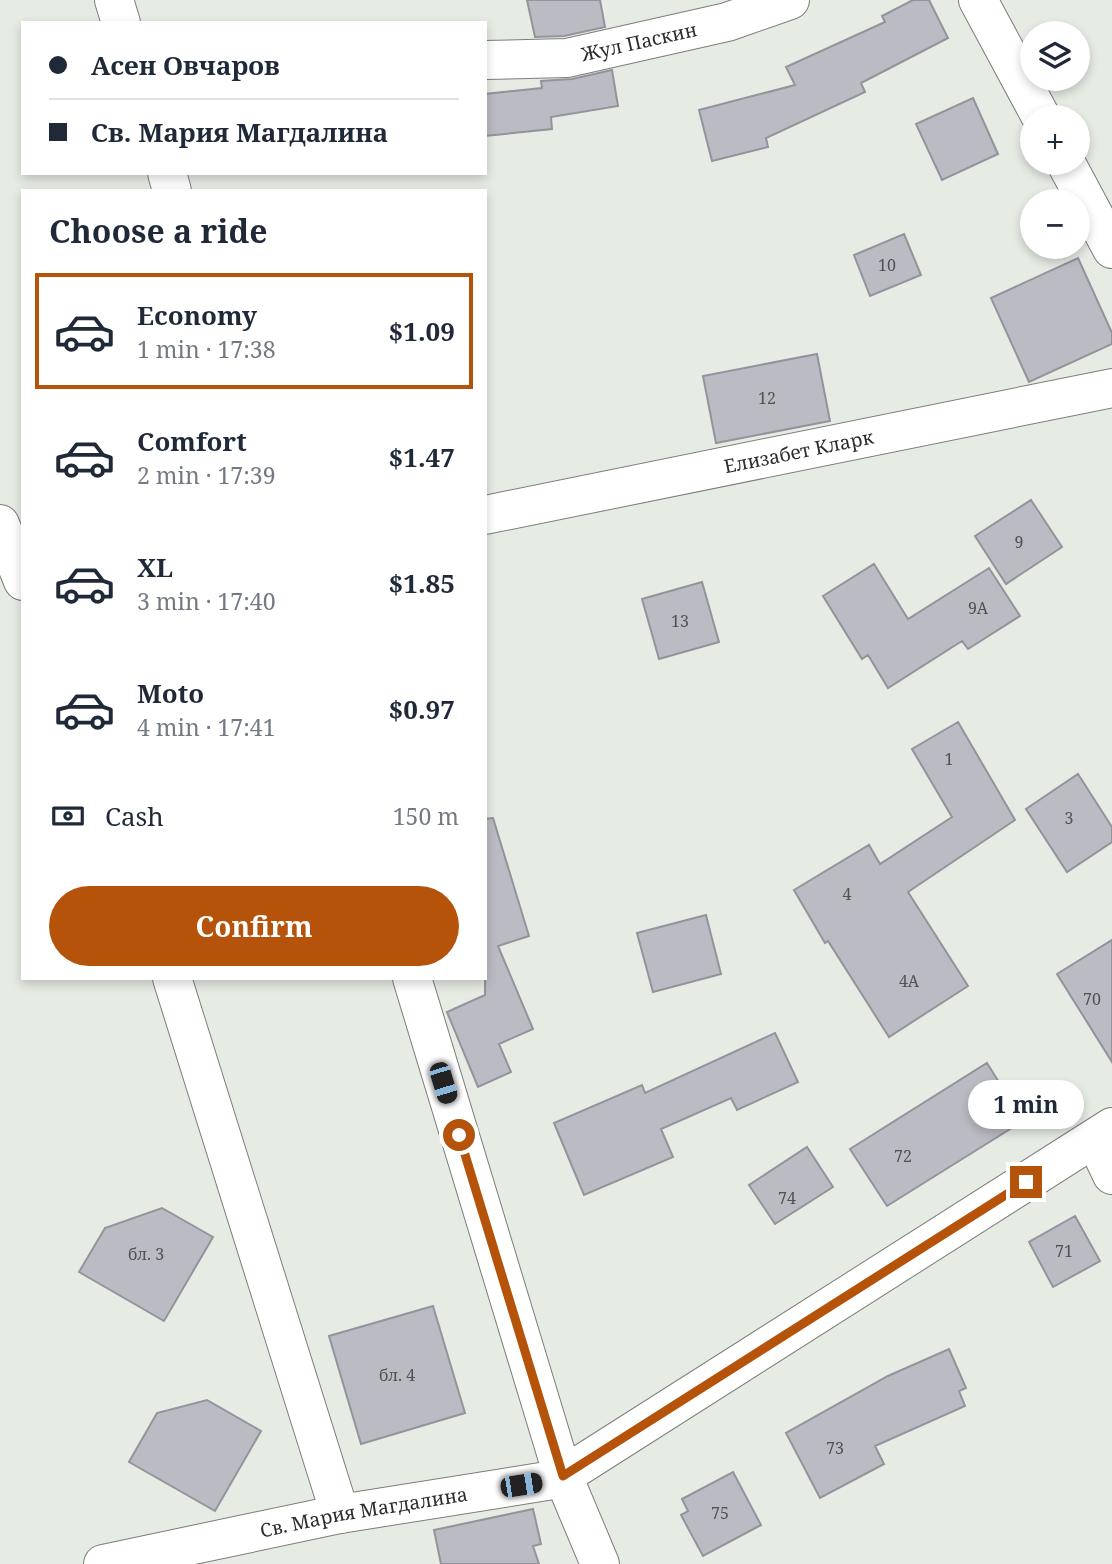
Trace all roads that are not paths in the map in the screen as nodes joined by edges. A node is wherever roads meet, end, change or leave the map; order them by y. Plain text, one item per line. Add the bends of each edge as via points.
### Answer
1 (114, 0) edge
2 (790, 0) edge
3 (978, 0) edge
4 (120, 21) edge
5 (487, 60) edge
6 (1035, 105) edge
7 (1072, 175) edge
8 (1112, 249) edge
9 (1112, 388) edge
10 (487, 515) edge
11 (0, 524) edge
12 (21, 576) edge
13 (173, 980) edge
14 (413, 980) edge
15 (1103, 1133) edge
16 (1112, 1175) edge
17 (563, 1476) junction
18 (340, 1514) junction
19 (103, 1564) edge
20 (600, 1564) edge

1 - 4 street
2 - 5 street, Жул Паскин via 727,22 567,58
3 - 6 street
7 - 8 street
9 - 10 street, Елизабет Кларк
11 - 12 street
13 - 18 street
14 - 17 street
15 - 16 street
15 - 17 street, Св. Мария Магдалина
17 - 18 street, Св. Мария Магдалина
17 - 20 street
18 - 19 street, Св. Мария Магдалина

